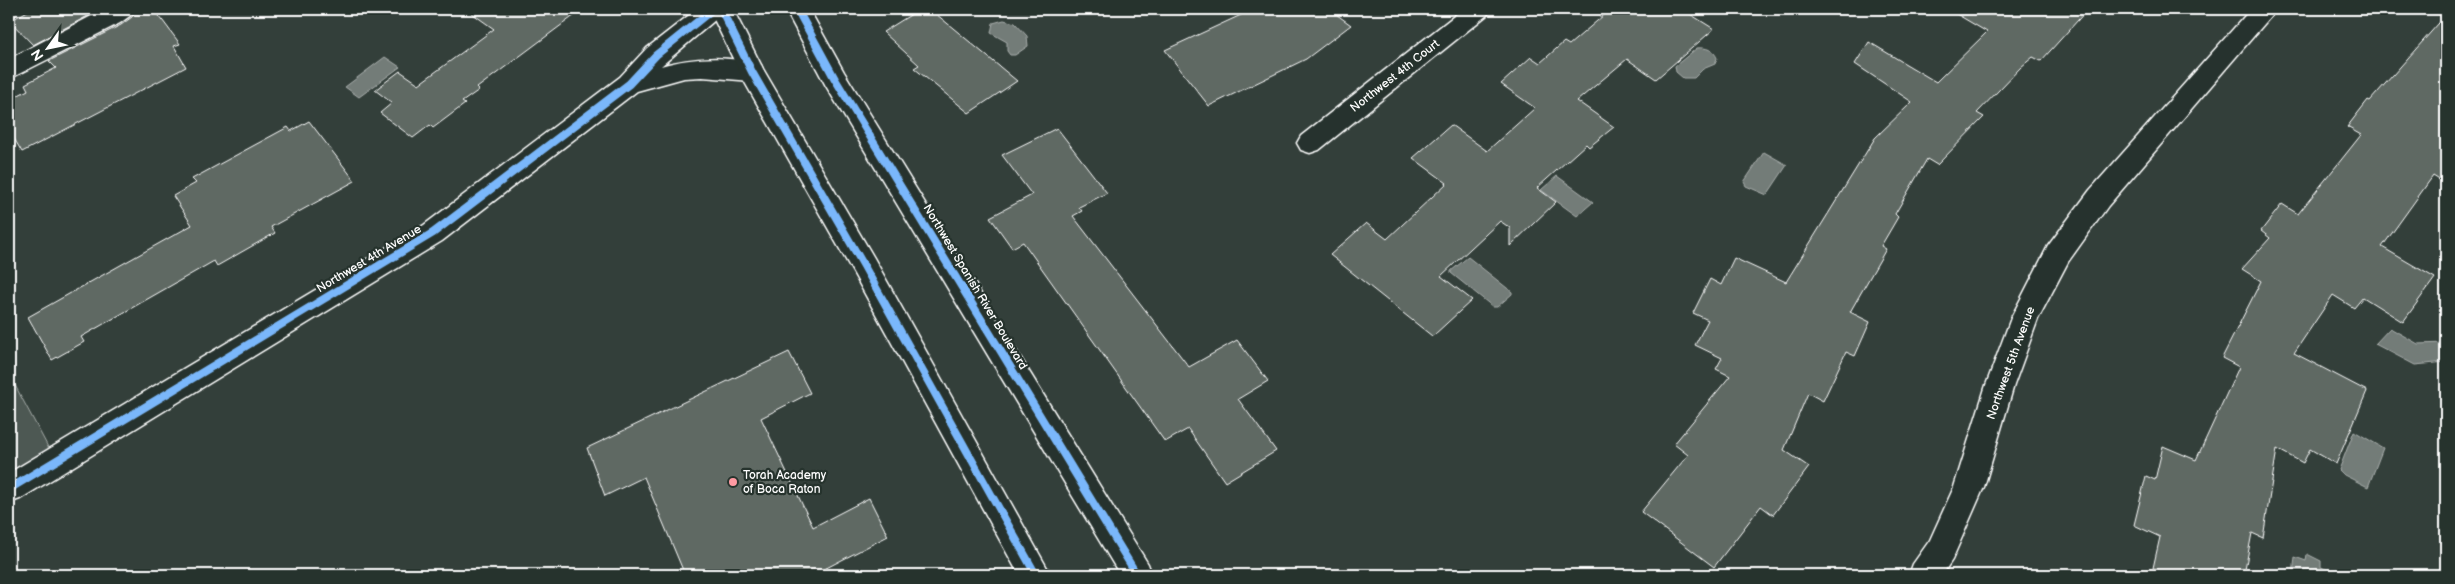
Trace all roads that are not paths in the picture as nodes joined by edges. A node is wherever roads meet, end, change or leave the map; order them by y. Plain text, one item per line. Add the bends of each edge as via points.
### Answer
1 (123, 9) edge
2 (714, 9) edge
3 (722, 9) edge
4 (797, 9) edge
5 (1480, 9) edge
6 (2265, 9) edge
7 (9, 70) edge
8 (752, 72) junction
9 (629, 84) junction
10 (1310, 143) dead end
11 (9, 489) edge
12 (1036, 575) edge
13 (1137, 575) edge
14 (1924, 575) edge

1 - 7 street
2 - 9 street, Northwest 4th Avenue via 656,55
3 - 8 street
4 - 13 street, Northwest Spanish River Boulevard via 834,80
5 - 10 street, Northwest 4th Court
6 - 14 street, Northwest 5th Avenue via 2099,198 2058,254 2024,318 1969,487 1941,550
8 - 9 street, Northwest 4th Avenue via 684,69
8 - 12 street
9 - 11 street, Northwest 4th Avenue via 433,233

